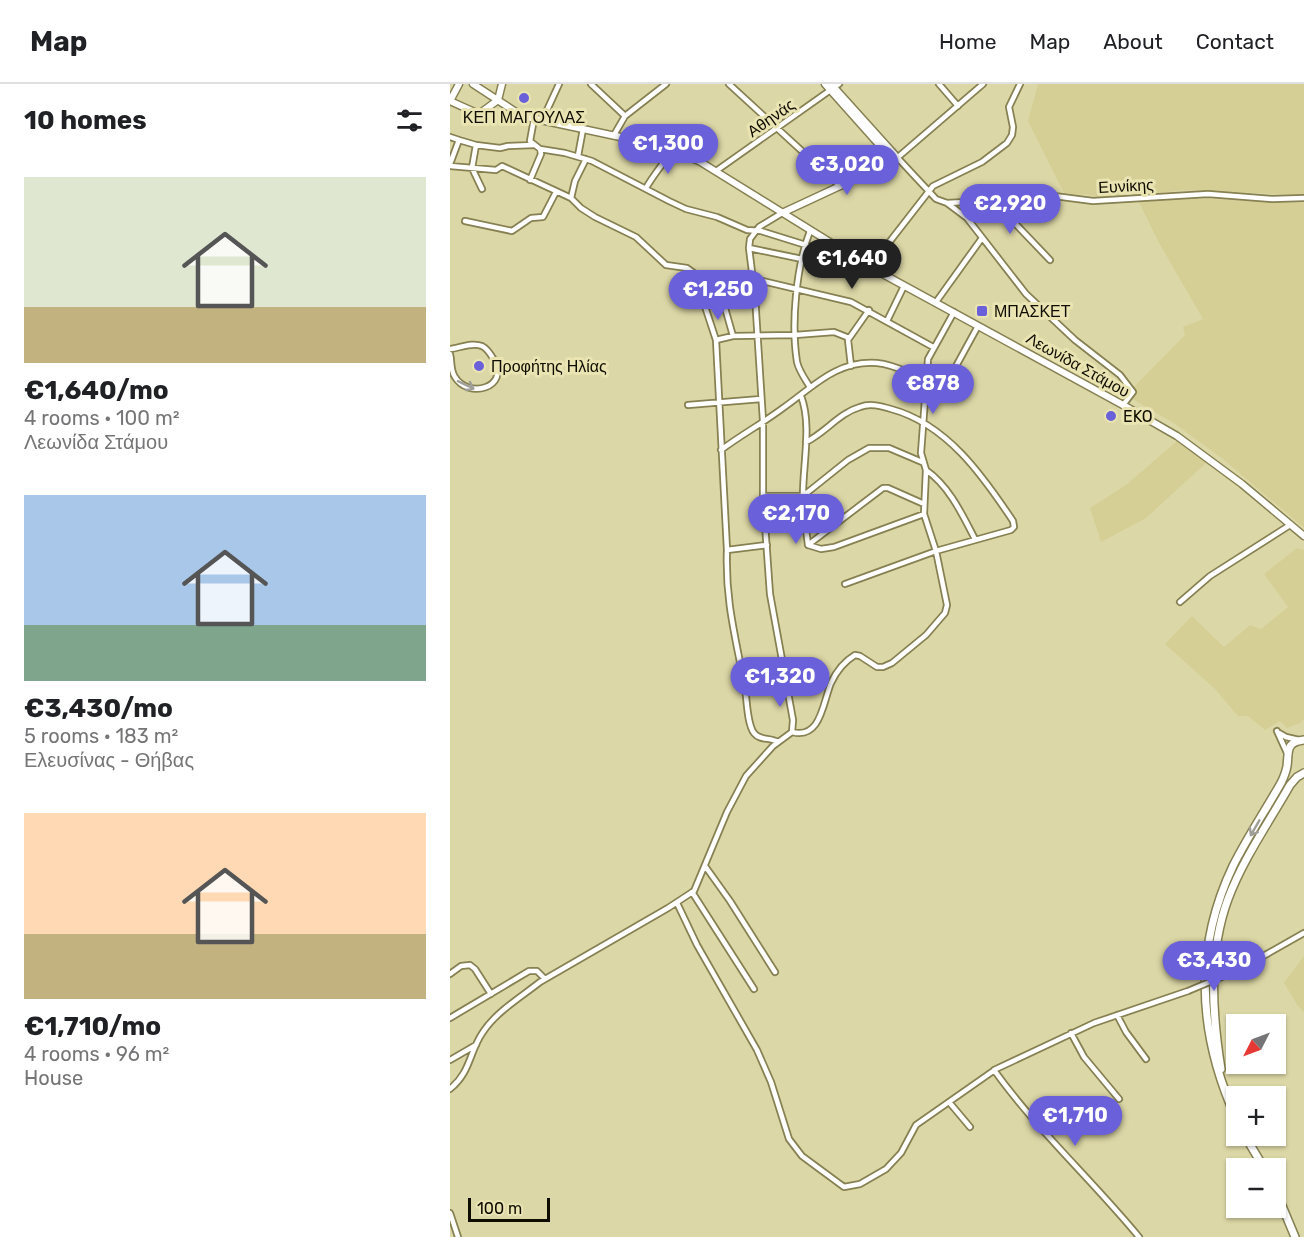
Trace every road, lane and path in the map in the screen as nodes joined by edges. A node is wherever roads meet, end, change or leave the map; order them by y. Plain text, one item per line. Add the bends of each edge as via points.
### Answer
1 (459, 84) edge
2 (473, 84) edge
3 (502, 84) edge
4 (559, 84) edge
5 (591, 84) edge
6 (666, 84) edge
7 (729, 84) edge
8 (825, 84) edge
9 (939, 84) edge
10 (983, 84) edge
11 (1020, 84) edge
12 (834, 87) edge
13 (498, 100) junction
14 (450, 101) edge
15 (958, 106) junction
16 (625, 116) junction
17 (534, 119) junction
18 (542, 121) junction
19 (583, 129) junction
20 (777, 129) junction
21 (614, 135) junction
22 (450, 137) edge
23 (459, 140) junction
24 (476, 145) junction
25 (534, 145) junction
26 (540, 148) junction
27 (672, 150) junction
28 (578, 156) junction
29 (894, 157) junction
30 (586, 159) junction
31 (450, 165) edge
32 (472, 168) junction
33 (716, 171) junction
34 (530, 180) junction
35 (840, 186) junction
36 (646, 188) junction
37 (482, 189) dead end
38 (928, 191) junction
39 (556, 192) junction
40 (987, 194) junction
41 (571, 198) junction
42 (1304, 198) edge
43 (947, 203) junction
44 (782, 213) junction
45 (465, 221) dead end
46 (756, 231) junction
47 (810, 231) junction
48 (982, 238) junction
49 (805, 245) junction
50 (749, 248) junction
51 (846, 252) junction
52 (802, 259) junction
53 (1050, 260) dead end
54 (870, 267) junction
55 (754, 279) junction
56 (904, 286) junction
57 (798, 290) junction
58 (756, 296) junction
59 (723, 301) junction
60 (936, 302) junction
61 (705, 305) junction
62 (869, 310) junction
63 (954, 312) junction
64 (887, 321) junction
65 (978, 326) junction
66 (795, 335) junction
67 (733, 336) junction
68 (758, 336) junction
69 (849, 338) junction
70 (716, 340) junction
71 (933, 347) junction
72 (450, 349) edge
73 (450, 354) edge
74 (851, 366) junction
75 (927, 379) junction
76 (810, 387) junction
77 (801, 396) junction
78 (761, 399) junction
79 (719, 402) junction
80 (687, 405) dead end
81 (1124, 405) junction
82 (763, 421) junction
83 (924, 423) junction
84 (806, 442) junction
85 (721, 450) junction
86 (922, 462) junction
87 (926, 470) junction
88 (763, 496) junction
89 (803, 496) junction
90 (924, 504) junction
91 (924, 514) junction
92 (1290, 525) junction
93 (1304, 536) edge
94 (975, 539) junction
95 (767, 545) junction
96 (808, 545) junction
97 (728, 550) junction
98 (936, 551) junction
99 (845, 584) dead end
100 (1179, 602) dead end
101 (792, 732) junction
102 (1302, 739) edge
103 (778, 742) junction
104 (1287, 753) junction
105 (1288, 761) junction
106 (1304, 773) edge
107 (705, 866) junction
108 (692, 892) junction
109 (677, 903) junction
110 (1304, 933) edge
111 (775, 972) dead end
112 (450, 974) edge
113 (545, 979) junction
114 (754, 989) dead end
115 (491, 994) junction
116 (1117, 1015) junction
117 (450, 1018) edge
118 (1071, 1033) junction
119 (476, 1045) junction
120 (1146, 1059) dead end
121 (450, 1060) edge
122 (994, 1070) junction
123 (1224, 1086) junction
124 (450, 1089) edge
125 (1226, 1091) edge
126 (1119, 1099) dead end
127 (949, 1102) junction
128 (970, 1127) dead end
129 (450, 1213) edge
130 (1286, 1214) edge
131 (458, 1237) edge
132 (1139, 1237) edge
133 (1296, 1237) edge

1 - 14 main road
2 - 13 main road, Λεωνίδα Στάμου
3 - 13 main road
4 - 18 street
5 - 16 street
6 - 16 street
7 - 20 street
8 - 12 main road
9 - 15 street
10 - 15 street
11 - 38 street via 1009,108 1013,127 1007,143 982,162
12 - 20 street, Αθηνάς
12 - 29 main road
13 - 14 main road via 479,114
13 - 17 main road, Λεωνίδα Στάμου
15 - 29 street
16 - 21 street
17 - 18 main road, Λεωνίδα Στάμου
17 - 25 street
18 - 19 main road, Λεωνίδα Στάμου
19 - 21 main road, Λεωνίδα Στάμου
19 - 28 street
20 - 33 street, Αθηνάς
20 - 35 street
21 - 27 main road, Λεωνίδα Στάμου
22 - 23 street
23 - 24 street
23 - 31 street
24 - 25 street
24 - 32 street
25 - 26 street
26 - 28 street
26 - 34 street
27 - 33 main road, Λεωνίδα Στάμου
27 - 36 street
28 - 30 street
29 - 35 main road
29 - 38 street
30 - 36 street
30 - 41 street
31 - 32 street
32 - 34 street via 496,170 502,166
32 - 37 street
33 - 44 main road, Λεωνίδα Στάμου
34 - 39 street
35 - 44 main road
36 - 46 street via 686,208
38 - 43 street
38 - 54 street
39 - 41 street
39 - 45 street via 543,216 531,218 512,231
40 - 42 street, Ευνίκης via 1023,192 1093,201 1208,194
40 - 43 street, Ευνίκης
40 - 53 street
41 - 61 street via 595,217 636,237 666,265 692,270
43 - 48 street via 967,218
44 - 46 street
44 - 47 main road, Λεωνίδα Στάμου
46 - 49 street
46 - 50 street
47 - 49 street
47 - 51 main road, Λεωνίδα Στάμου
48 - 60 street
48 - 81 street via 1026,294 1125,381 1133,392
49 - 51 street
49 - 52 street
50 - 52 street
50 - 55 street
51 - 54 main road, Λεωνίδα Στάμου
52 - 57 street
54 - 56 main road, Λεωνίδα Στάμου
55 - 57 street
55 - 58 street
56 - 60 main road, Λεωνίδα Στάμου
56 - 64 street
57 - 62 street via 842,298
57 - 66 street
58 - 59 street
58 - 68 street
59 - 61 street
59 - 67 street
60 - 63 main road, Λεωνίδα Στάμου
61 - 70 street
62 - 64 street
62 - 69 street
63 - 65 main road, Λεωνίδα Στάμου
63 - 71 street
64 - 71 street
65 - 75 street via 946,383
65 - 81 main road, Λεωνίδα Στάμου
66 - 68 street
66 - 69 street via 834,332
66 - 76 street via 797,364
67 - 68 street
67 - 70 street
68 - 78 street
69 - 74 street
70 - 79 street
71 - 75 street
73 -> 72 street via 454,376 466,387 485,388 498,376 496,364 485,348 475,345
74 - 75 street via 877,363
74 - 76 street via 822,377
75 - 83 street
76 - 77 street
77 - 82 street
77 - 84 street
78 - 79 street
78 - 82 street
79 - 80 street
79 - 85 street
81 - 92 main road, Λεωνίδα Στάμου via 1208,458
82 - 85 street
82 - 88 street
83 - 84 street via 899,411 866,405
83 - 86 street
83 - 94 street via 971,464 1013,521 1011,530
84 - 89 street
85 - 97 street
86 - 87 street
86 - 89 street via 889,448 869,448
87 - 90 street
87 - 94 street via 948,491
88 - 89 street
88 - 95 street
89 - 96 street
90 - 91 street
90 - 96 street via 883,488
91 - 96 street via 834,548
91 - 98 street
92 - 93 main road, Λεωνίδα Στάμου
92 - 100 street via 1210,576
94 - 98 street
95 - 97 street
95 - 101 street via 770,594
97 - 103 street via 730,616 749,723 755,735
98 - 99 street
98 - 101 street via 947,605 939,621 883,667 860,656 850,658 832,681 811,730
101 - 103 street
102 - 104 main road via 1291,745
102 - 104 street via 1277,731
103 - 107 street via 741,784
104 - 105 main road
105 - 106 main road via 1294,770
105 -> 123 main road via 1284,776 1229,877 1210,939 1206,1019
106 - 123 main road via 1290,785 1249,857 1222,920 1214,993
107 - 108 street
107 - 111 street
108 - 109 street
108 - 114 street
109 - 113 street
109 - 127 street via 757,1050 789,1139 802,1156 844,1187 856,1186 886,1169 901,1153 916,1125
110 - 116 street, bridge via 1244,968
112 - 115 street via 470,965
113 - 115 street via 537,971 529,971
113 - 119 street via 490,1023
115 - 117 street
116 - 118 street
116 - 120 street
118 - 122 street
118 - 126 street via 1084,1057
119 - 121 street
119 - 124 street via 466,1072
122 - 127 street
122 - 132 street
123 - 125 main road
127 - 128 street
129 - 131 street
130 - 133 main road

